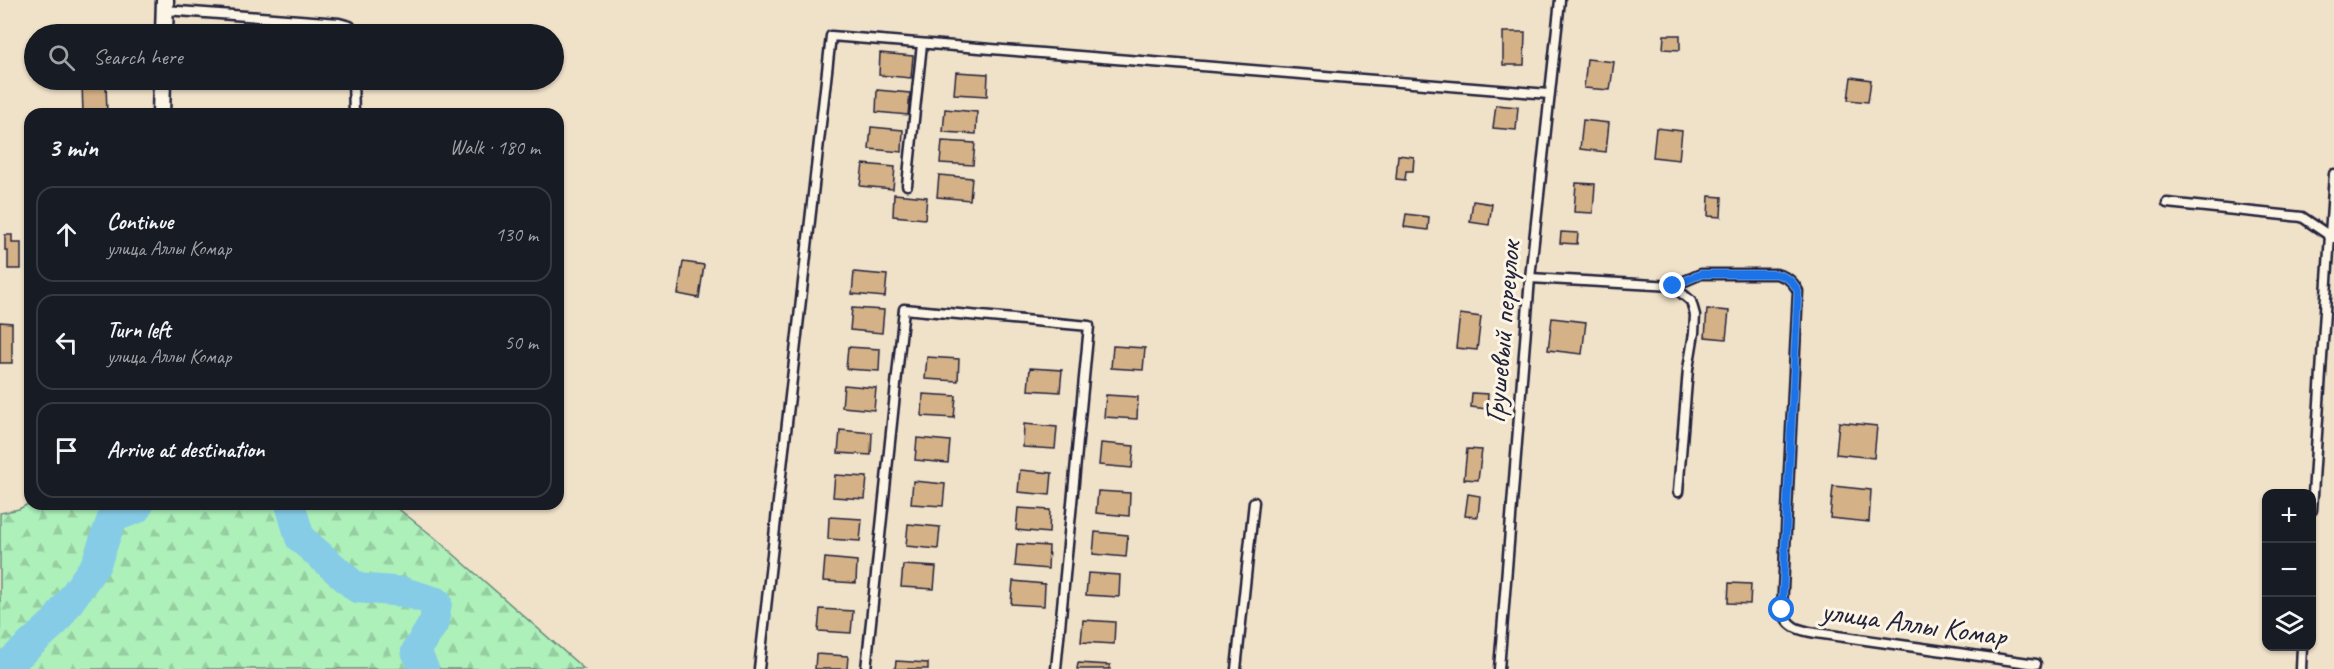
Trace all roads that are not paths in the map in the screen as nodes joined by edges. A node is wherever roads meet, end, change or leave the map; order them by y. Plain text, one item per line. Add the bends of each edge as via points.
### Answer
1 (1560, 0) edge
2 (165, 5) edge
3 (164, 24) edge
4 (343, 24) edge
5 (922, 44) junction
6 (162, 90) edge
7 (353, 90) edge
8 (1549, 94) junction
9 (161, 108) edge
10 (354, 108) edge
11 (2334, 174) edge
12 (907, 185) dead end
13 (2167, 203) dead end
14 (2332, 237) edge
15 (1530, 278) junction
16 (1673, 286) junction
17 (2314, 489) edge
18 (1678, 492) dead end
19 (1254, 502) dead end
20 (2302, 651) edge
21 (2036, 664) dead end
22 (759, 669) edge
23 (866, 669) edge
24 (1056, 669) edge
25 (1236, 669) edge
26 (1499, 669) edge
27 (2301, 669) edge

1 - 8 lane, Грушевый переулок
2 - 3 street
2 - 4 lane
5 - 8 lane
5 - 12 lane
5 - 22 lane via 831,36
6 - 9 street
7 - 10 lane
8 - 15 lane, Грушевый переулок
11 - 14 lane
13 - 14 lane via 2302,217
14 - 17 lane
15 - 16 lane
15 - 26 lane, Грушевый переулок
16 - 18 lane via 1691,301 1695,315
16 - 21 lane, улица Аллы Комар via 1701,274 1776,274 1793,282 1798,291 1782,610 1790,626
19 - 25 lane
20 - 27 lane
23 - 24 lane via 904,309 1089,326

